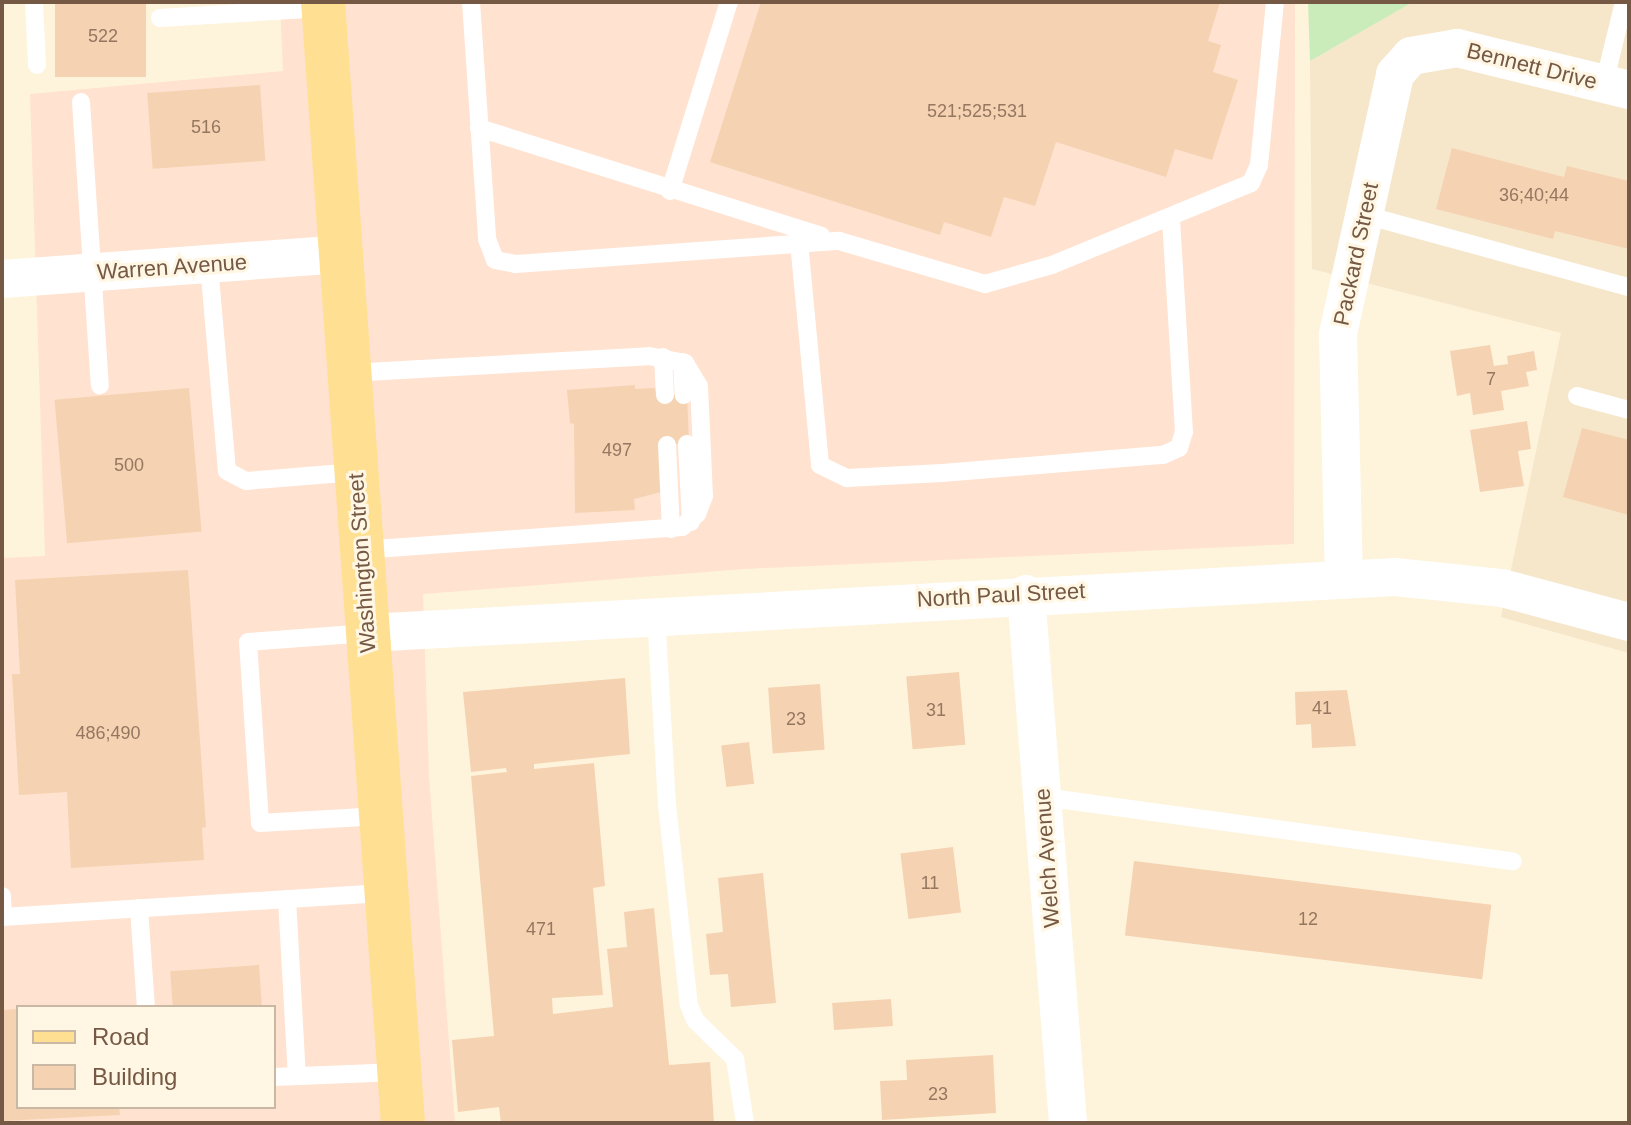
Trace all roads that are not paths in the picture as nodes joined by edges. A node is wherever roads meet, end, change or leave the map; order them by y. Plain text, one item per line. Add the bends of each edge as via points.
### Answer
1 (34, 2) edge
2 (471, 2) edge
3 (729, 2) edge
4 (1275, 2) edge
5 (1624, 2) edge
6 (323, 5) edge
7 (160, 18) dead end
8 (37, 65) dead end
9 (1395, 74) joint
10 (1616, 87) edge
11 (81, 102) dead end
12 (479, 128) junction
13 (670, 191) junction
14 (1365, 215) junction
15 (1171, 218) junction
16 (839, 241) junction
17 (799, 242) junction
18 (341, 254) junction
19 (209, 265) junction
20 (92, 273) junction
21 (2, 279) edge
22 (1629, 287) edge
23 (663, 357) junction
24 (682, 362) junction
25 (348, 373) junction
26 (100, 385) dead end
27 (665, 395) dead end
28 (684, 395) dead end
29 (1577, 396) dead end
30 (1629, 410) edge
31 (687, 444) dead end
32 (667, 445) dead end
33 (356, 472) junction
34 (691, 522) junction
35 (671, 529) junction
36 (362, 550) junction
37 (1344, 580) junction
38 (1026, 594) junction
39 (656, 614) junction
40 (1629, 622) edge
41 (368, 633) junction
42 (1043, 797) junction
43 (380, 816) junction
44 (1513, 861) dead end
45 (386, 893) junction
46 (2, 896) edge
47 (287, 899) junction
48 (139, 908) junction
49 (3, 917) edge
50 (146, 1005) edge
51 (399, 1072) junction
52 (297, 1076) junction
53 (276, 1077) edge
54 (403, 1123) edge
55 (745, 1123) edge
56 (1068, 1123) edge

1 - 8 lane
2 - 12 lane
3 - 13 lane
4 - 15 lane via 1257,173 1244,187
5 - 10 lane
6 - 7 lane
6 - 18 main road, Washington Street
9 - 10 street, Bennett Drive via 1411,56 1457,48
9 - 14 street, Packard Street
11 - 20 lane
12 - 13 lane
12 - 17 lane via 489,252 504,263
13 - 16 lane
14 - 22 lane
14 - 37 street, Packard Street via 1344,298 1336,369
15 - 16 lane via 995,284 968,281
15 - 17 lane via 1184,432 1179,448 1163,455 942,473 847,478 820,465
16 - 17 lane
18 - 19 street, Warren Avenue
18 - 25 main road, Washington Street
19 - 20 street, Warren Avenue
19 - 33 lane via 227,471 246,481
20 - 21 street, Warren Avenue
20 - 26 lane
23 - 24 lane
23 - 25 lane
23 - 27 lane
24 - 28 lane
24 - 34 lane via 699,386 704,496
25 - 33 main road, Washington Street
29 - 30 lane
31 - 34 lane
32 - 35 lane
33 - 36 main road, Washington Street
34 - 35 lane
35 - 36 lane
36 - 41 main road, Washington Street
37 - 38 street, North Paul Street
37 - 40 street, North Paul Street via 1431,579 1502,588
38 - 39 street, North Paul Street
38 - 42 street, Welch Avenue
39 - 41 street, North Paul Street
39 - 55 lane via 667,804 689,1005 695,1020 735,1059
41 - 43 main road, Washington Street
41 - 43 lane via 248,642 260,823
42 - 44 lane
42 - 56 street, Welch Avenue
43 - 45 main road, Washington Street
45 - 47 lane
45 - 51 main road, Washington Street
46 - 49 lane
47 - 48 lane
47 - 52 lane
48 - 49 lane
48 - 50 lane
51 - 52 lane
51 - 54 main road, Washington Street
52 - 53 lane

